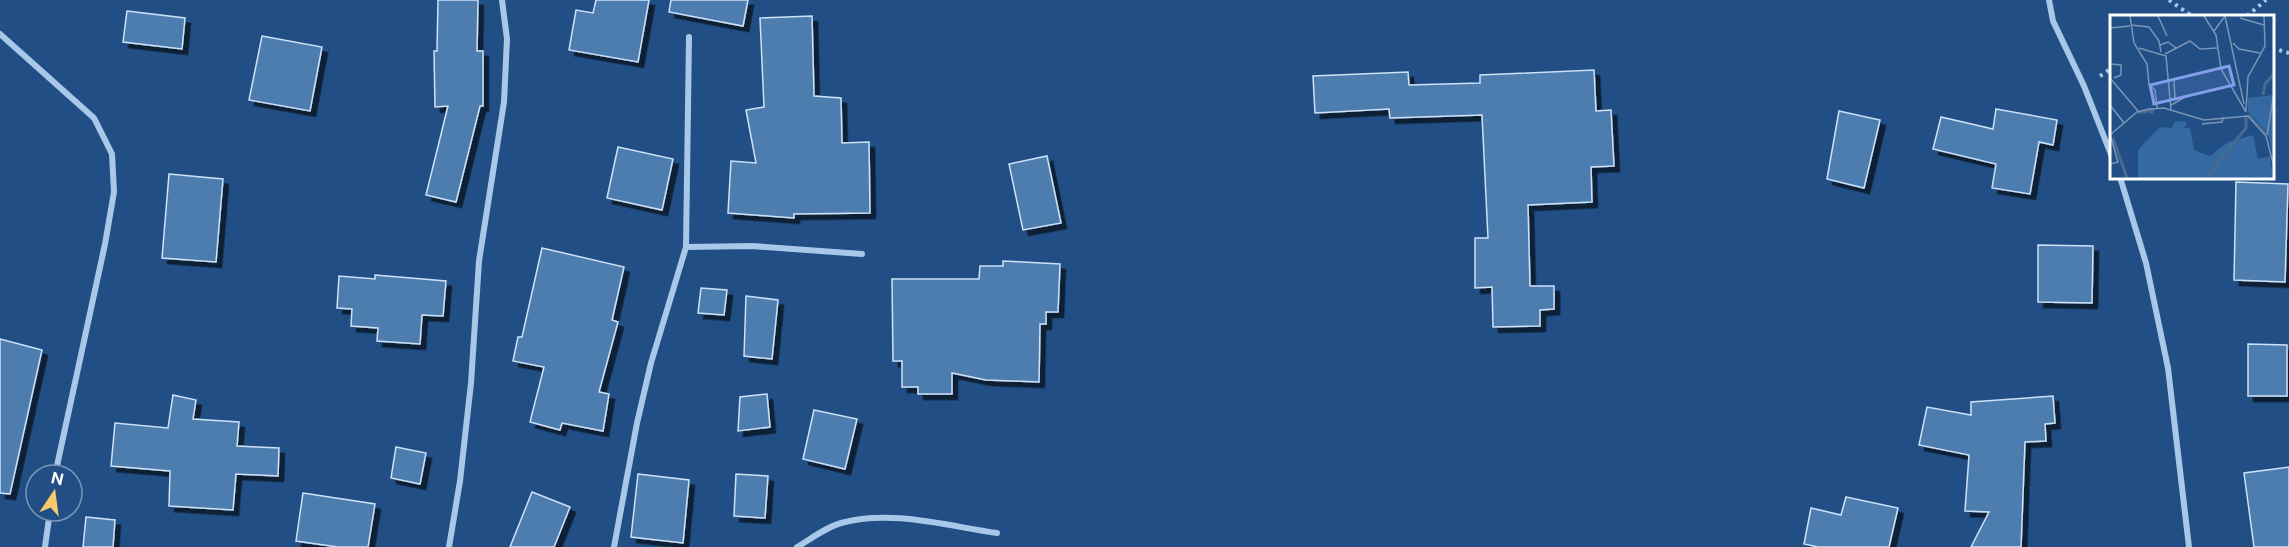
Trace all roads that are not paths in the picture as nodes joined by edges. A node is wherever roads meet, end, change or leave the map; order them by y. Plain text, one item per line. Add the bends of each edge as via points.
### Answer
1 (502, 0) edge
2 (2049, 0) edge
3 (0, 34) edge
4 (689, 37) dead end
5 (2110, 152) edge
6 (2120, 178) edge
7 (686, 247) junction
8 (862, 254) dead end
9 (59, 463) edge
10 (48, 523) edge
11 (997, 533) dead end
12 (45, 547) edge
13 (449, 547) edge
14 (614, 547) edge
15 (797, 547) edge
16 (2189, 547) edge

1 - 13 street via 507,39 504,102 478,261 471,383
2 - 5 street via 2053,21
3 - 9 street via 94,118 112,154 114,192
4 - 7 street
6 - 16 street via 2146,263 2168,368
7 - 8 street via 752,246
7 - 14 street via 646,383
10 - 12 street
11 - 15 street via 899,519 860,519 838,524

